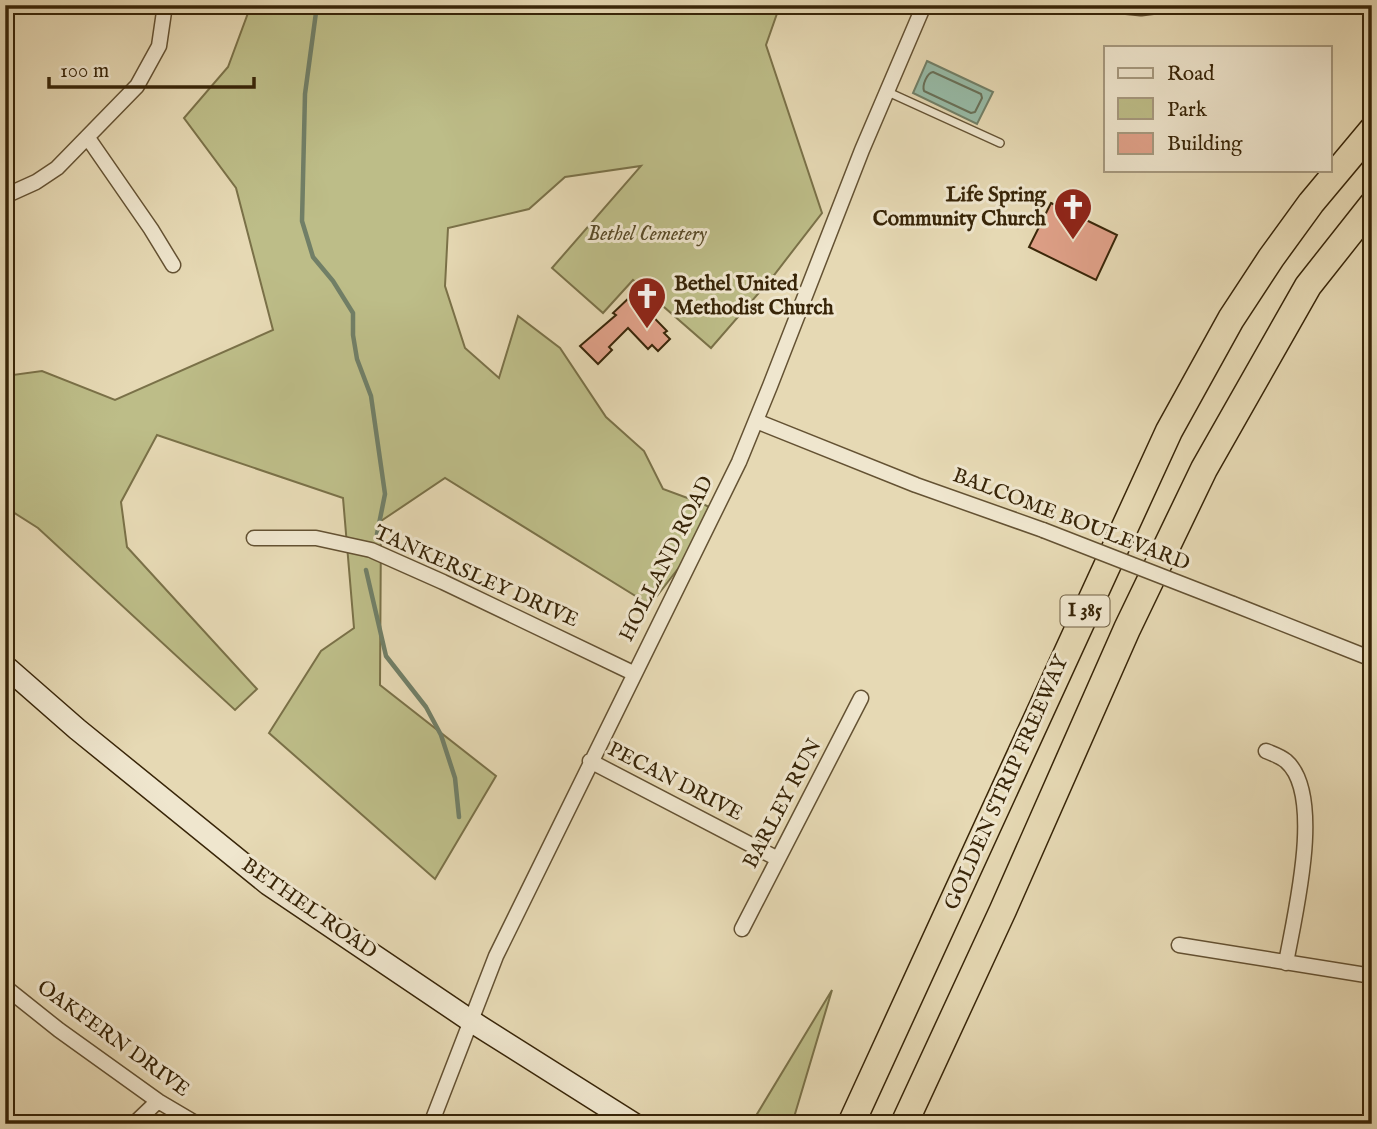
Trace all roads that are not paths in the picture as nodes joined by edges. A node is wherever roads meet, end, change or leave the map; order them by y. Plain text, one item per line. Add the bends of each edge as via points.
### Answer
1 (165, 5) edge
2 (923, 5) edge
3 (1111, 5) edge
4 (1166, 5) edge
5 (888, 92) junction
6 (1372, 130) edge
7 (88, 138) junction
8 (1000, 143) dead end
9 (5, 196) edge
10 (1372, 205) edge
11 (173, 265) dead end
12 (756, 421) junction
13 (254, 538) dead end
14 (1372, 659) edge
15 (5, 667) edge
16 (633, 673) junction
17 (861, 698) dead end
18 (1266, 751) dead end
19 (590, 761) junction
20 (778, 859) junction
21 (742, 929) dead end
22 (1180, 945) dead end
23 (1286, 963) junction
24 (1372, 976) edge
25 (5, 987) edge
26 (471, 1021) junction
27 (158, 1101) junction
28 (134, 1124) edge
29 (197, 1124) edge
30 (431, 1124) edge
31 (634, 1124) edge
32 (851, 1124) edge
33 (904, 1124) edge

1 - 7 street via 159,46 144,77
2 - 5 street, HOLLAND ROAD
3 - 4 street
5 - 8 lane
5 - 12 street, HOLLAND ROAD
6 - 32 highway, GOLDEN STRIP FREEWAY / I 385 via 1271,258 1185,399
7 - 9 street via 47,175
7 - 11 street
10 - 33 highway, I 385 via 1308,286 1203,469
12 - 14 street, BALCOME BOULEVARD, bridge
12 - 16 street, HOLLAND ROAD
13 - 16 street, TANKERSLEY DRIVE via 316,538 371,550
15 - 26 street, BETHEL ROAD via 268,884
16 - 19 street, HOLLAND ROAD
17 - 20 street, BARLEY RUN
18 - 23 street via 1284,759 1294,772 1306,818 1304,859
19 - 20 street, PECAN DRIVE
19 - 26 street, HOLLAND ROAD via 496,956
20 - 21 street, BARLEY RUN
22 - 23 street
23 - 24 street
25 - 27 street, OAKFERN DRIVE
26 - 30 street, HOLLAND ROAD
26 - 31 street, BETHEL ROAD
27 - 28 street
27 - 29 street, OAKFERN DRIVE

